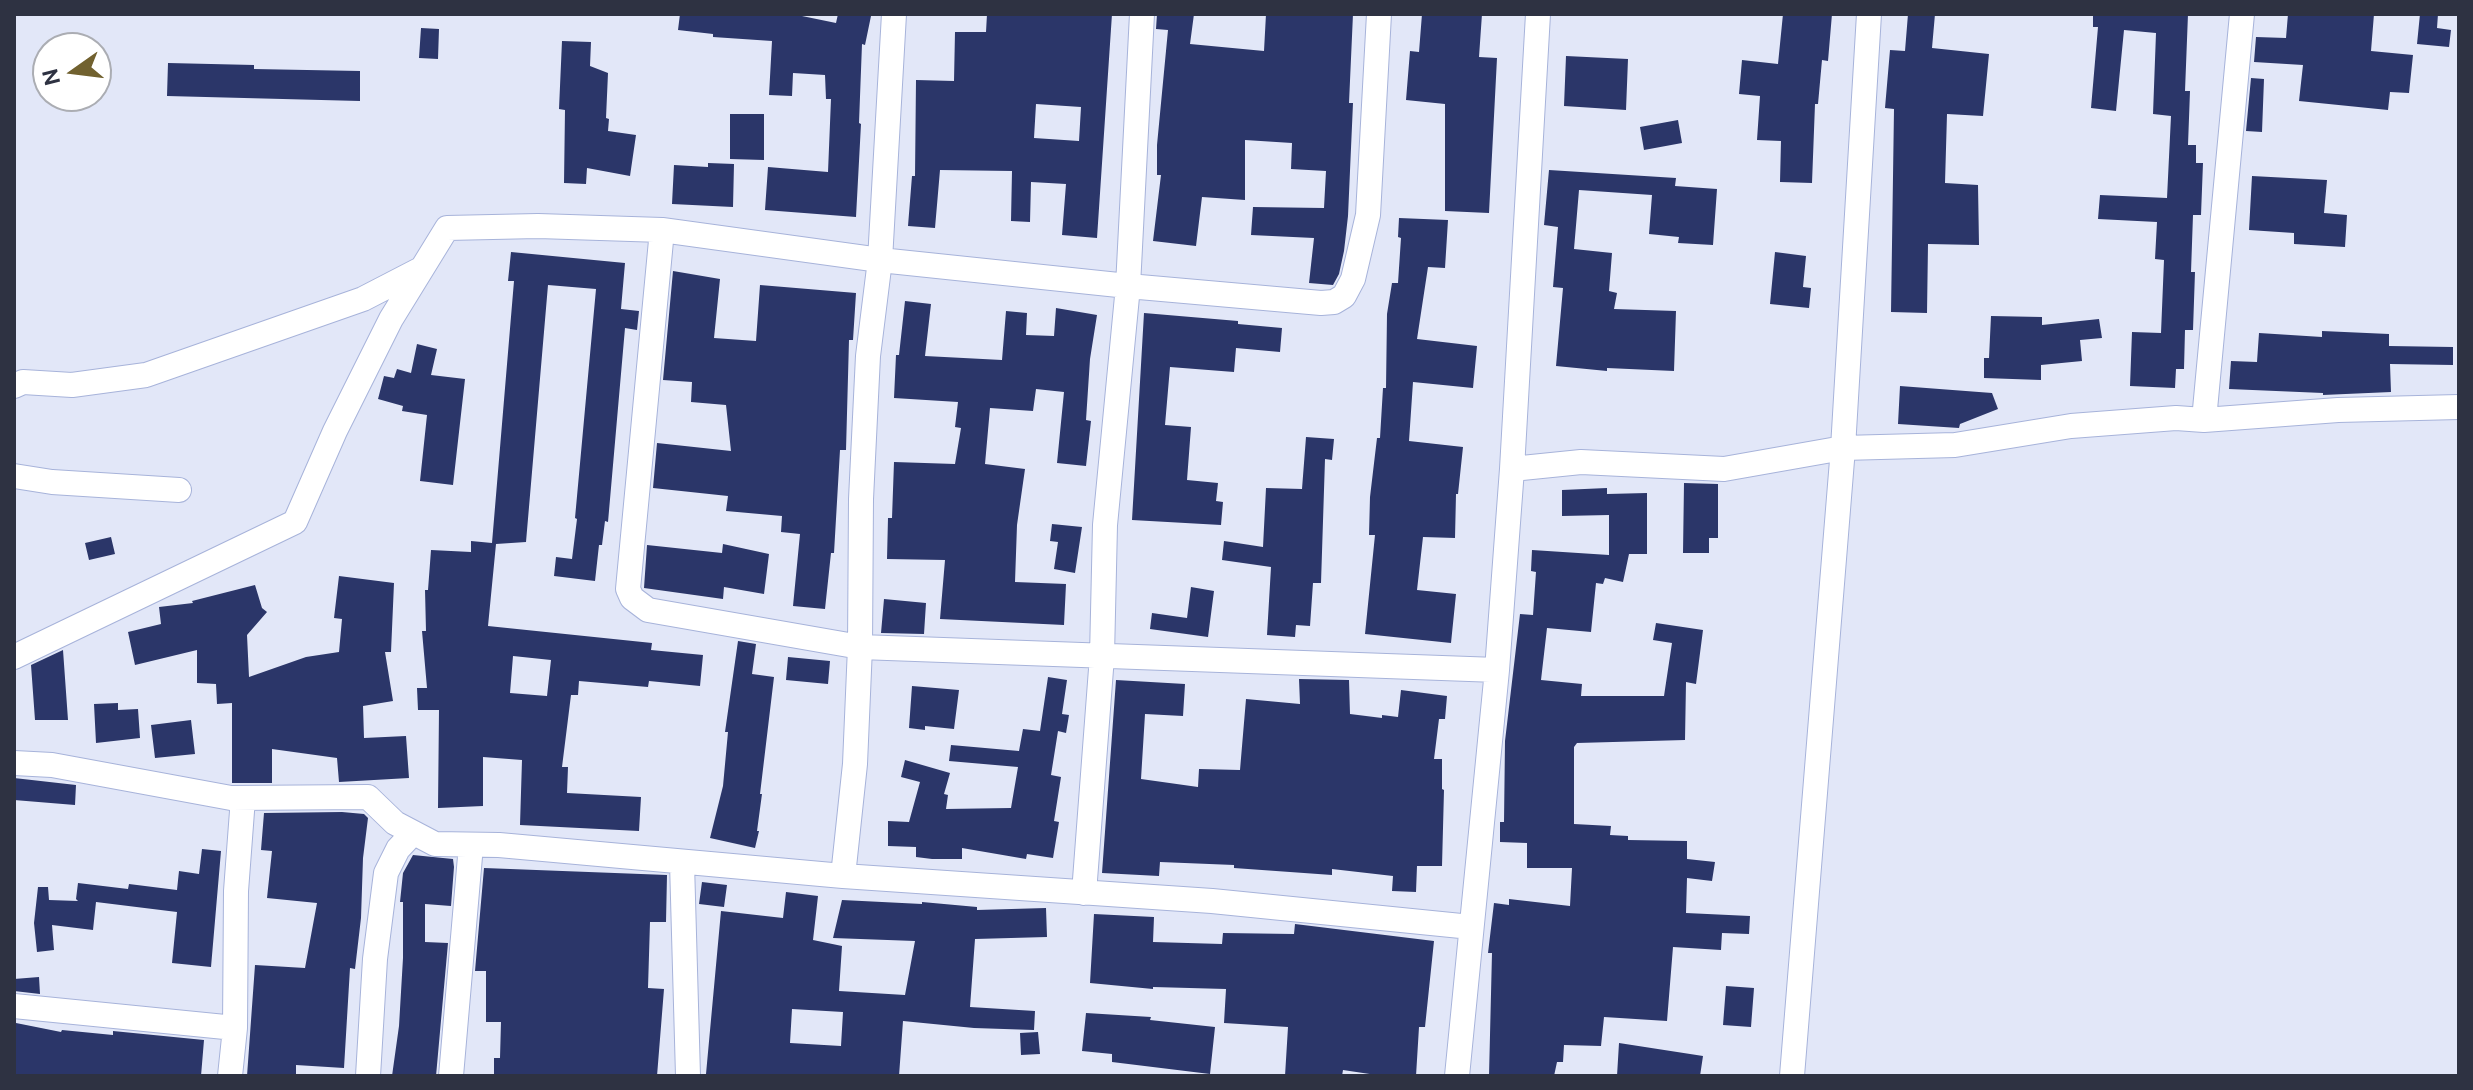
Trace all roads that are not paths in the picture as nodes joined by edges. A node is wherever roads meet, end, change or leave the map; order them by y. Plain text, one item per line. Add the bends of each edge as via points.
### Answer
1 (894, 14) edge
2 (1142, 14) edge
3 (1379, 14) edge
4 (1538, 14) edge
5 (1869, 14) edge
6 (2242, 14) edge
7 (662, 230) junction
8 (880, 260) junction
9 (423, 268) junction
10 (1128, 286) junction
11 (14, 386) edge
12 (2459, 407) edge
13 (2204, 420) junction
14 (1843, 448) junction
15 (1512, 469) junction
16 (14, 476) edge
17 (179, 490) dead end
18 (860, 647) junction
19 (1102, 656) junction
20 (14, 657) edge
21 (1497, 670) junction
22 (14, 763) edge
23 (243, 798) junction
24 (413, 833) junction
25 (471, 845) junction
26 (682, 863) junction
27 (843, 876) junction
28 (1084, 893) junction
29 (1471, 927) junction
30 (14, 1006) edge
31 (235, 1028) junction
32 (230, 1076) edge
33 (368, 1076) edge
34 (451, 1076) edge
35 (688, 1076) edge
36 (1457, 1076) edge
37 (1792, 1076) edge

1 - 8 street
2 - 10 street
3 - 10 street via 1368,215 1344,296 1321,303
4 - 15 street
5 - 14 street
6 - 13 street
7 - 8 street
7 - 9 street via 447,228
7 - 18 street via 628,589 632,598 648,610
8 - 10 street
8 - 18 street via 868,356
9 - 11 street via 363,299 146,375
9 - 20 street via 391,319 295,522
10 - 19 street via 1105,525
12 - 13 street
13 - 14 street via 2071,426 1955,445
14 - 15 street via 1724,469 1581,462
14 - 37 street
15 - 21 street
16 - 17 street
18 - 19 street
18 - 27 street
19 - 21 street
19 - 28 street
21 - 29 street
22 - 23 street
23 - 24 street via 368,797
23 - 31 street
24 - 25 street via 435,844
24 - 33 street via 386,873
25 - 26 street
25 - 34 street
26 - 27 street
26 - 35 street
27 - 28 street
28 - 29 street
29 - 36 street
30 - 31 street
31 - 32 street

